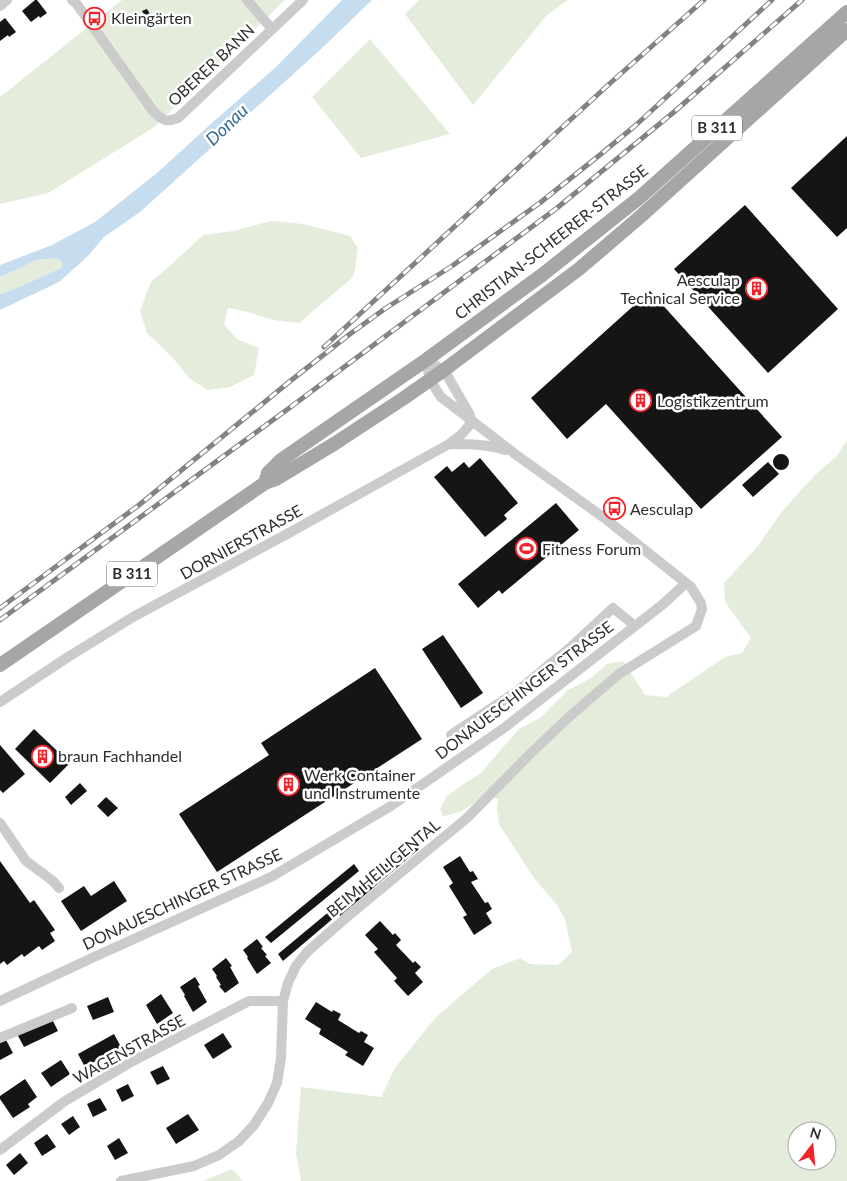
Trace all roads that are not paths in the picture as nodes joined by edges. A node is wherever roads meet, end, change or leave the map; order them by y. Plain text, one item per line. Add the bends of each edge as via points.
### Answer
1 (7, 0) edge
2 (72, 0) edge
3 (247, 0) edge
4 (303, 0) edge
5 (0, 6) edge
6 (847, 12) edge
7 (272, 29) junction
8 (847, 30) edge
9 (426, 360) junction
10 (444, 370) junction
11 (430, 380) junction
12 (473, 420) junction
13 (449, 444) junction
14 (515, 454) junction
15 (265, 482) junction
16 (686, 583) junction
17 (635, 626) junction
18 (0, 665) edge
19 (0, 702) edge
20 (451, 735) dead end
21 (0, 823) edge
22 (58, 888) dead end
23 (0, 1001) edge
24 (283, 1001) junction
25 (72, 1008) dead end
26 (0, 1038) edge
27 (0, 1150) edge
28 (121, 1181) edge

1 - 5 street
2 - 7 street, OBERER BANN via 153,111 169,121 178,118
3 - 7 street, OBERER BANN
4 - 7 street, OBERER BANN
6 - 9 main road, CHRISTIAN-SCHEERER-STRASSE / B 311 via 639,198 542,275
8 - 10 main road, CHRISTIAN-SCHEERER-STRASSE / B 311 via 579,269
9 - 10 street
9 - 11 street, DORNIERSTRASSE
9 - 15 main road, CHRISTIAN-SCHEERER-STRASSE / B 311 via 281,460 268,473
10 - 11 main road, CHRISTIAN-SCHEERER-STRASSE / B 311
10 - 12 street, DORNIERSTRASSE
11 - 12 street, DORNIERSTRASSE via 442,396
11 - 15 main road, CHRISTIAN-SCHEERER-STRASSE / B 311 via 334,444 276,479
12 - 13 street, DORNIERSTRASSE
12 - 14 street, DORNIERSTRASSE
13 - 14 street, DORNIERSTRASSE via 494,446
13 - 19 street, DORNIERSTRASSE via 134,617
14 - 16 street, DORNIERSTRASSE via 607,520
15 - 18 main road, CHRISTIAN-SCHEERER-STRASSE / B 311
16 - 17 street, DONAUESCHINGER STRASSE
16 - 24 street, BEIM HEILIGENTAL via 701,603 696,626 620,674 584,704 467,818 307,952 296,966
17 - 20 street via 613,608 516,692
17 - 23 street, DONAUESCHINGER STRASSE via 496,734 390,806 288,867
21 - 22 street via 26,861
24 - 27 street, WAGENSTRASSE via 249,1001 133,1061 66,1101
24 - 28 street, BEIM HEILIGENTAL via 277,1083 254,1125 219,1155 194,1166
25 - 26 street

